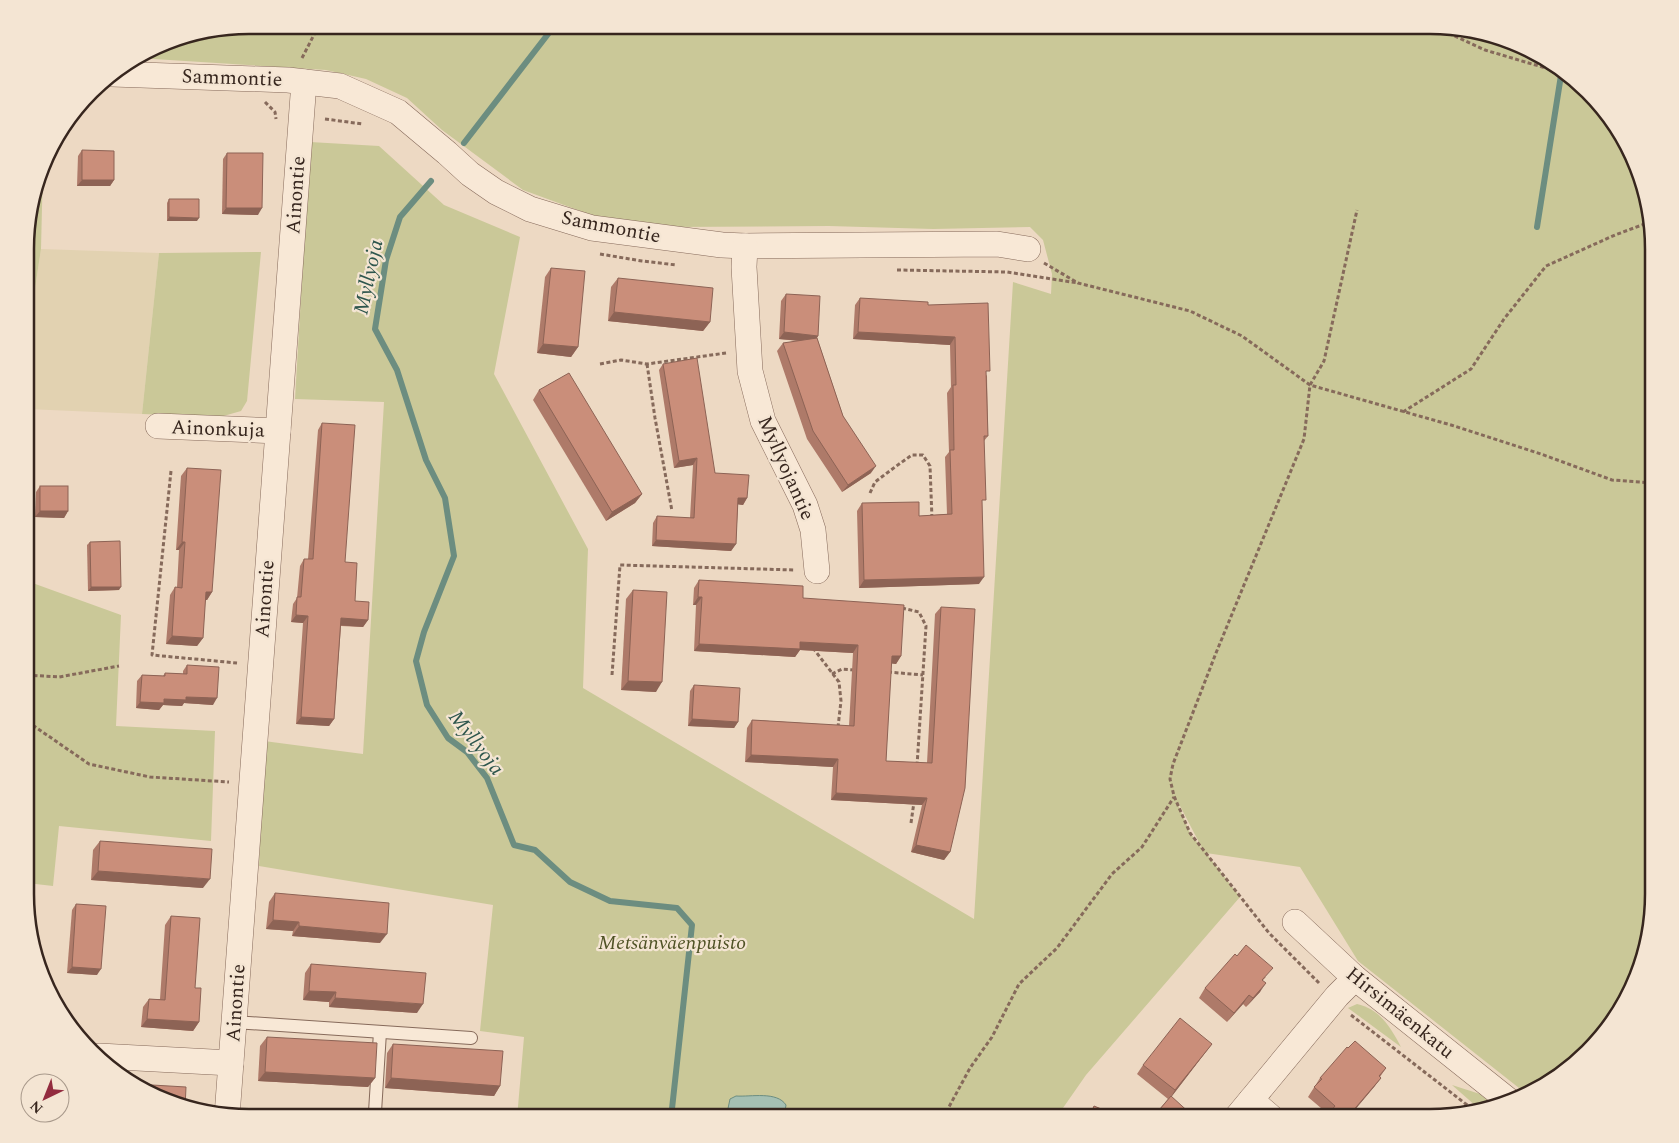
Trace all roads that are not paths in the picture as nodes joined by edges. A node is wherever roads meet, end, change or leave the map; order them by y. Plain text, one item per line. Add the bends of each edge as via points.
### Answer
1 (123, 74) edge
2 (296, 81) junction
3 (745, 246) junction
4 (1028, 250) road end
5 (158, 426) dead end
6 (278, 431) junction
7 (817, 571) road end
8 (1295, 922) dead end
9 (1355, 978) junction
10 (234, 1022) junction
11 (380, 1032) junction
12 (471, 1038) dead end
13 (108, 1056) edge
14 (231, 1063) junction
15 (1503, 1096) edge
16 (228, 1108) edge
17 (375, 1109) edge
18 (1244, 1109) edge

1 - 2 street, Sammontie
2 - 3 street, Sammontie via 340,86 398,112 470,174 530,209 592,228
2 - 6 street, Ainontie
3 - 4 street, Sammontie via 997,244
3 - 7 street, Myllyojantie via 750,371 763,421 805,505 813,530
5 - 6 street, Ainonkuja
6 - 10 street, Ainontie
8 - 9 street, Hirsimäenkatu
9 - 15 street, Hirsimäenkatu
9 - 18 street
10 - 11 lane
10 - 14 street, Ainontie
11 - 12 lane
11 - 17 lane
13 - 14 street
14 - 16 street, Ainontie

